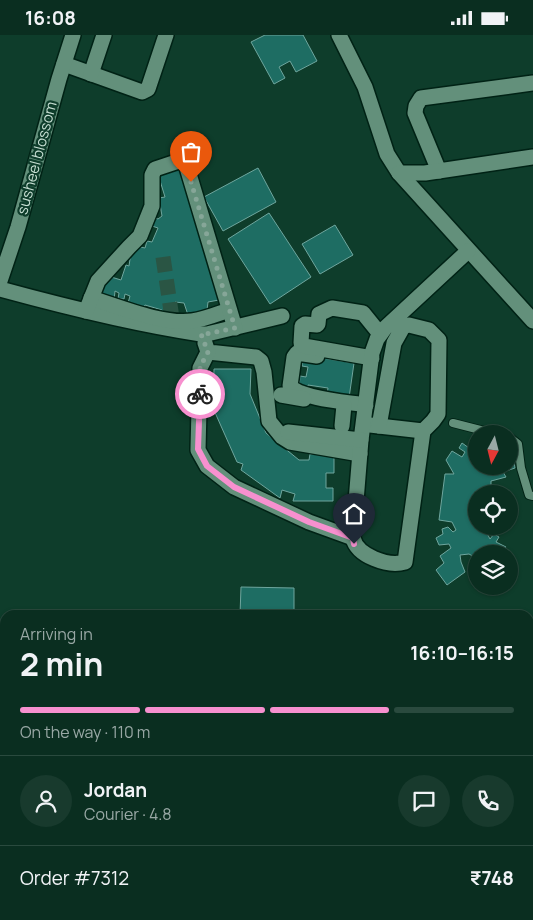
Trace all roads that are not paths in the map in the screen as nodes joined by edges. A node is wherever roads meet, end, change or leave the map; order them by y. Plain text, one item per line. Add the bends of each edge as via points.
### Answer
1 (72, 35) edge
2 (104, 35) edge
3 (166, 35) edge
4 (339, 35) edge
5 (64, 64) junction
6 (91, 74) junction
7 (533, 83) edge
8 (533, 157) edge
9 (439, 171) junction
10 (399, 173) junction
11 (468, 251) junction
12 (0, 281) edge
13 (0, 289) edge
14 (88, 305) junction
15 (230, 310) junction
16 (282, 317) dead end
17 (533, 321) edge
18 (235, 328) junction
19 (201, 334) junction
20 (380, 335) junction
21 (208, 352) junction
22 (371, 361) junction
23 (281, 395) dead end
24 (344, 405) junction
25 (365, 413) junction
26 (453, 423) dead end
27 (342, 426) dead end
28 (378, 426) junction
29 (468, 427) edge
30 (423, 431) junction
31 (518, 444) edge
32 (360, 447) junction
33 (533, 496) edge
34 (353, 538) junction

1 - 5 street, susheel blossom
2 - 6 street
3 - 6 street via 148,89 142,92
4 - 10 street via 365,87 387,154
5 - 6 street
5 - 12 street, susheel blossom
7 - 9 street via 421,98 415,113
8 - 9 street
9 - 10 street
10 - 11 street
11 - 17 street
11 - 20 street
13 - 14 street
14 - 15 street via 159,319 192,321
14 - 15 street via 98,281 140,236 152,206 152,175 155,169 182,161 186,164
14 - 19 street via 162,329
15 - 18 street
16 - 18 street
18 - 19 street
19 - 21 street
20 - 22 street
20 - 22 street via 363,313 332,308 319,314 317,325 302,326 301,343 304,346
21 - 32 street via 256,357 261,361 270,421 277,431
21 - 34 street via 200,367 198,449 207,466 234,487 309,522
22 - 25 street
22 - 25 street via 297,353 290,386 293,390
23 - 24 street
24 - 25 street
24 - 27 street
25 - 28 street
25 - 32 street
26 - 29 lane
28 - 30 street
28 - 30 street via 394,343 403,327 408,325 429,329 439,340 438,414
30 - 34 street via 405,562 398,564 366,556 354,544
31 - 33 lane via 521,468 529,495
32 - 34 street

